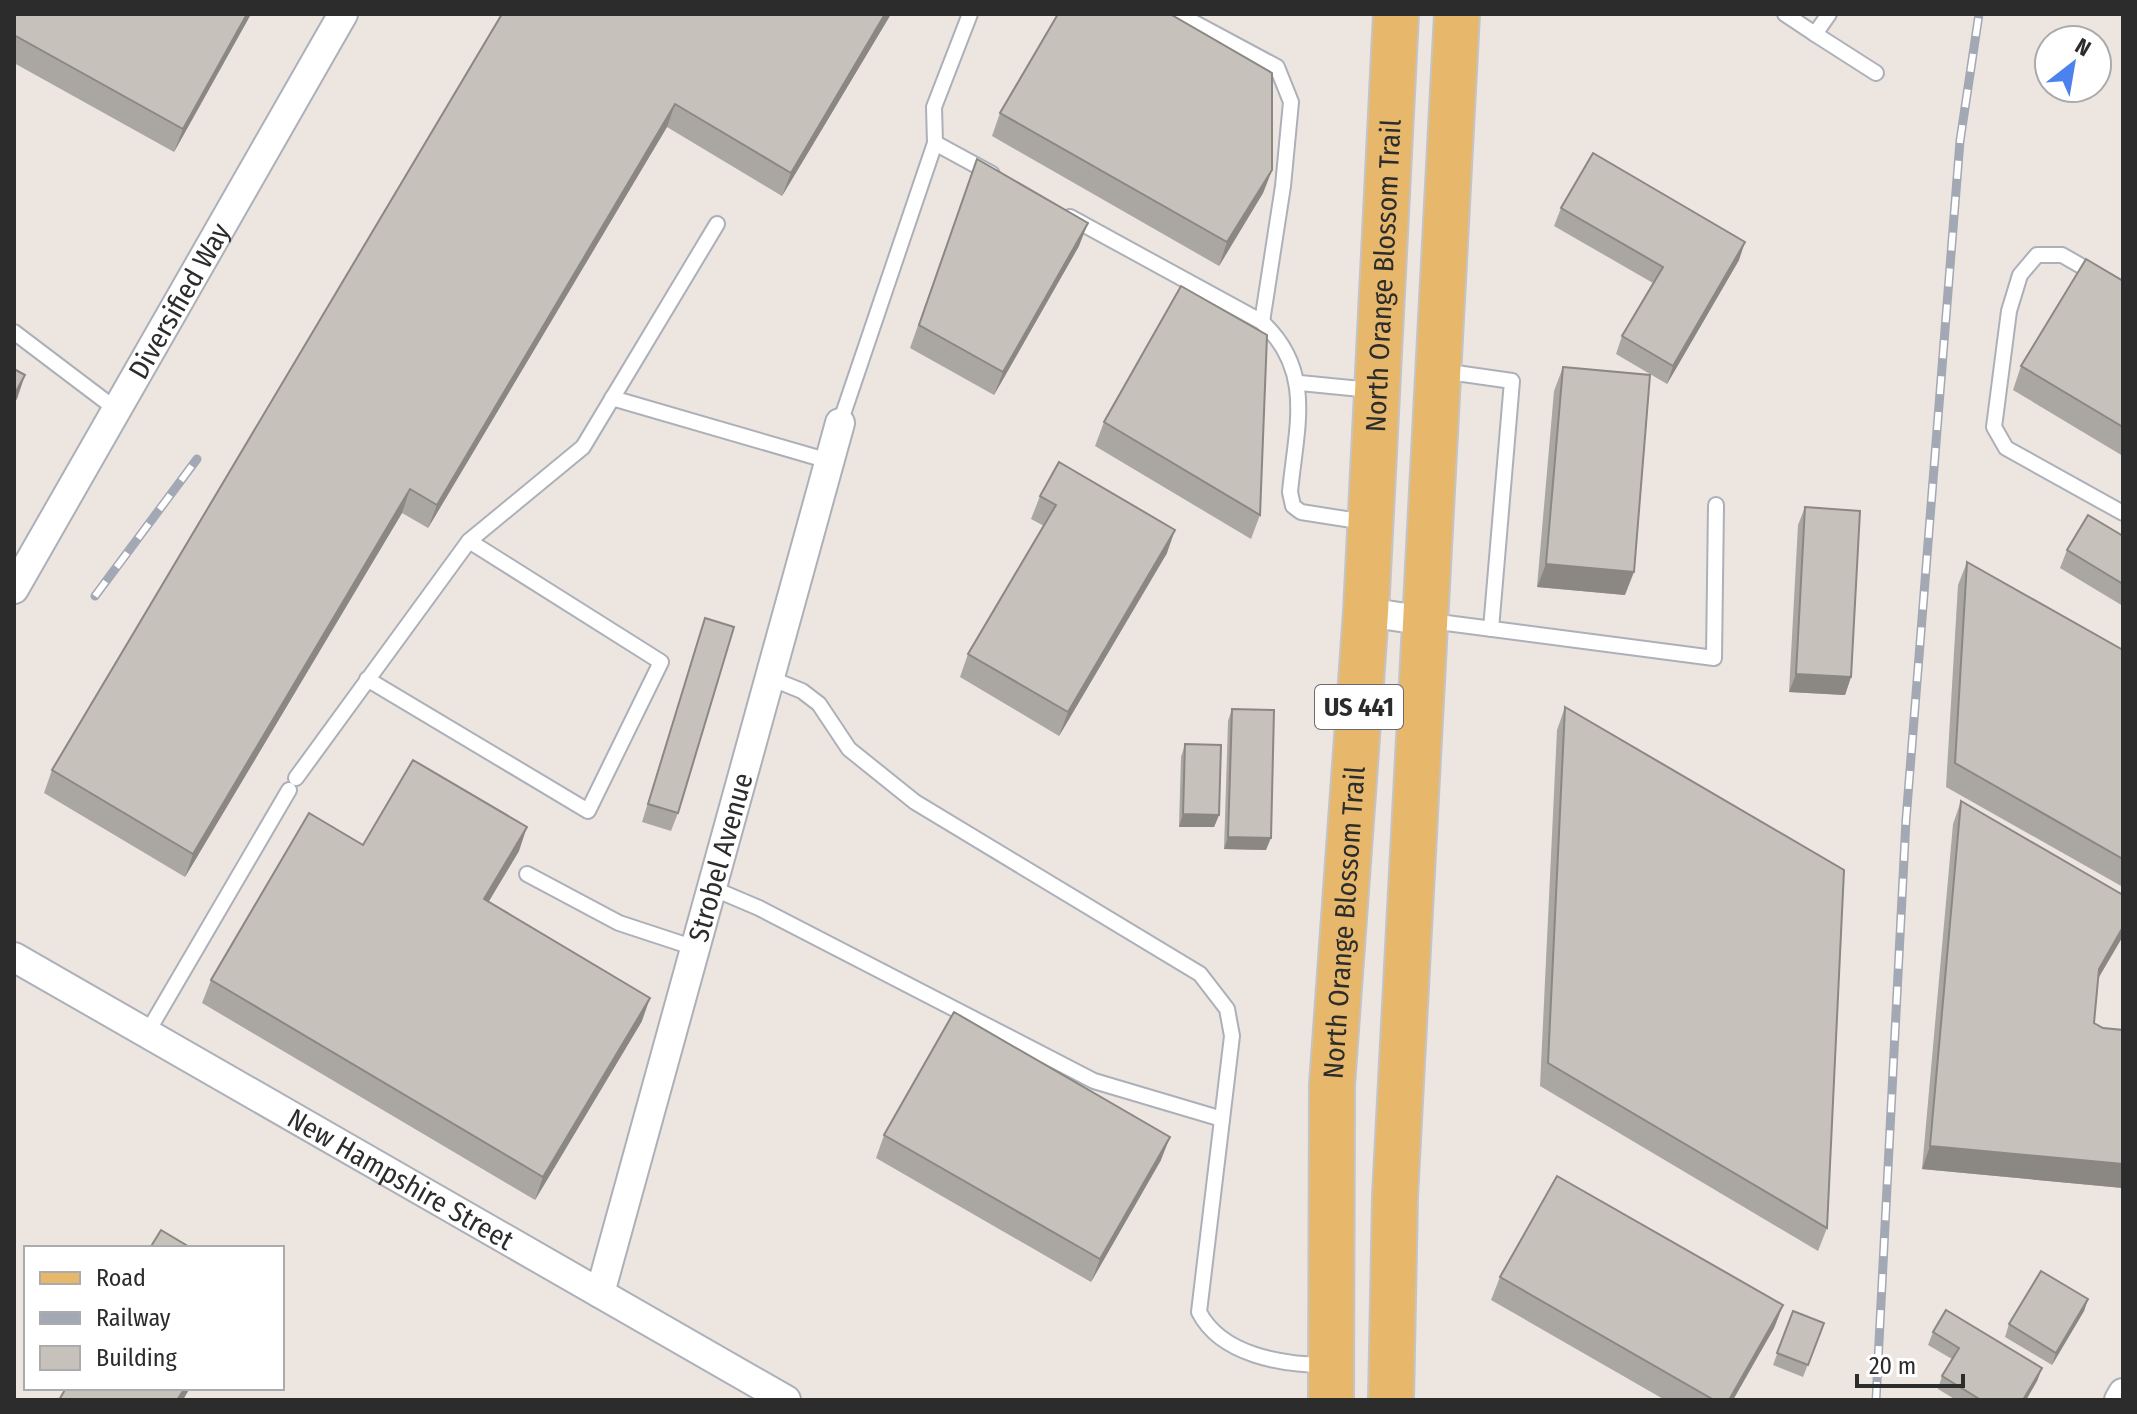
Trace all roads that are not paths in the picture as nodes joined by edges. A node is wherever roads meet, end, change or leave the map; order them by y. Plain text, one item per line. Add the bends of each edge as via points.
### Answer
1 (343, 14) edge
2 (970, 14) edge
3 (1178, 14) edge
4 (1396, 14) edge
5 (1457, 14) edge
6 (1785, 14) edge
7 (1829, 14) edge
8 (1815, 34) junction
9 (1876, 73) dead end
10 (935, 143) junction
11 (1003, 180) edge
12 (1057, 210) edge
13 (717, 224) dead end
14 (2123, 290) edge
15 (1262, 322) junction
16 (14, 332) edge
17 (1439, 371) junction
18 (1300, 383) junction
19 (1376, 390) junction
20 (612, 398) junction
21 (117, 410) junction
22 (840, 423) joint
23 (829, 461) junction
24 (1716, 505) dead end
25 (2123, 513) edge
26 (1370, 522) junction
27 (469, 541) junction
28 (14, 589) edge
29 (1366, 612) junction
30 (1427, 621) junction
31 (1491, 629) junction
32 (770, 678) junction
33 (367, 679) junction
34 (527, 874) dead end
35 (712, 888) junction
36 (695, 948) junction
37 (14, 957) edge
38 (147, 1033) junction
39 (1222, 1119) junction
40 (600, 1293) junction
41 (1331, 1383) edge
42 (2123, 1393) edge
43 (786, 1400) edge
44 (1391, 1400) edge
45 (2119, 1400) edge

1 - 21 street, Diversified Way
2 - 10 lane via 934,107
3 - 15 lane via 1277,67 1291,102
4 - 19 main road, North Orange Blossom Trail / US 441
5 - 17 main road, US 441
6 - 8 lane
7 - 8 lane
8 - 9 lane
10 - 11 lane
10 - 22 lane
12 - 15 lane
13 - 20 lane
14 - 25 lane via 2062,255 2037,255 2020,275 2009,311 1994,427 2006,448
15 - 18 lane via 1282,343
16 - 21 lane
17 - 30 main road, US 441
17 - 31 lane via 1512,381
18 - 19 lane
18 - 26 lane via 1293,506 1301,512
19 - 26 main road, North Orange Blossom Trail / US 441
20 - 23 lane
20 - 27 lane via 583,447
21 - 28 street, Diversified Way
22 - 23 street, Strobel Avenue
23 - 32 street, Strobel Avenue
24 - 31 lane via 1714,658
26 - 29 main road, North Orange Blossom Trail / US 441
27 - 33 lane
27 - 33 lane via 661,662 588,811
29 - 30 street
29 - 41 main road, North Orange Blossom Trail / US 441 via 1332,1085
30 - 31 lane
30 - 44 main road, US 441 via 1395,1196
32 - 35 street, Strobel Avenue
32 - 39 lane via 819,704 849,749 915,802 1200,974 1227,1009 1232,1036
33 - 38 lane via 293,784
34 - 36 lane via 619,923
35 - 36 street, Strobel Avenue
35 - 39 lane via 1094,1081
36 - 40 street, Strobel Avenue
37 - 38 street, New Hampshire Street
38 - 40 street, New Hampshire Street
39 - 41 lane via 1199,1312 1209,1331 1235,1346
40 - 43 street, New Hampshire Street
42 - 45 street

